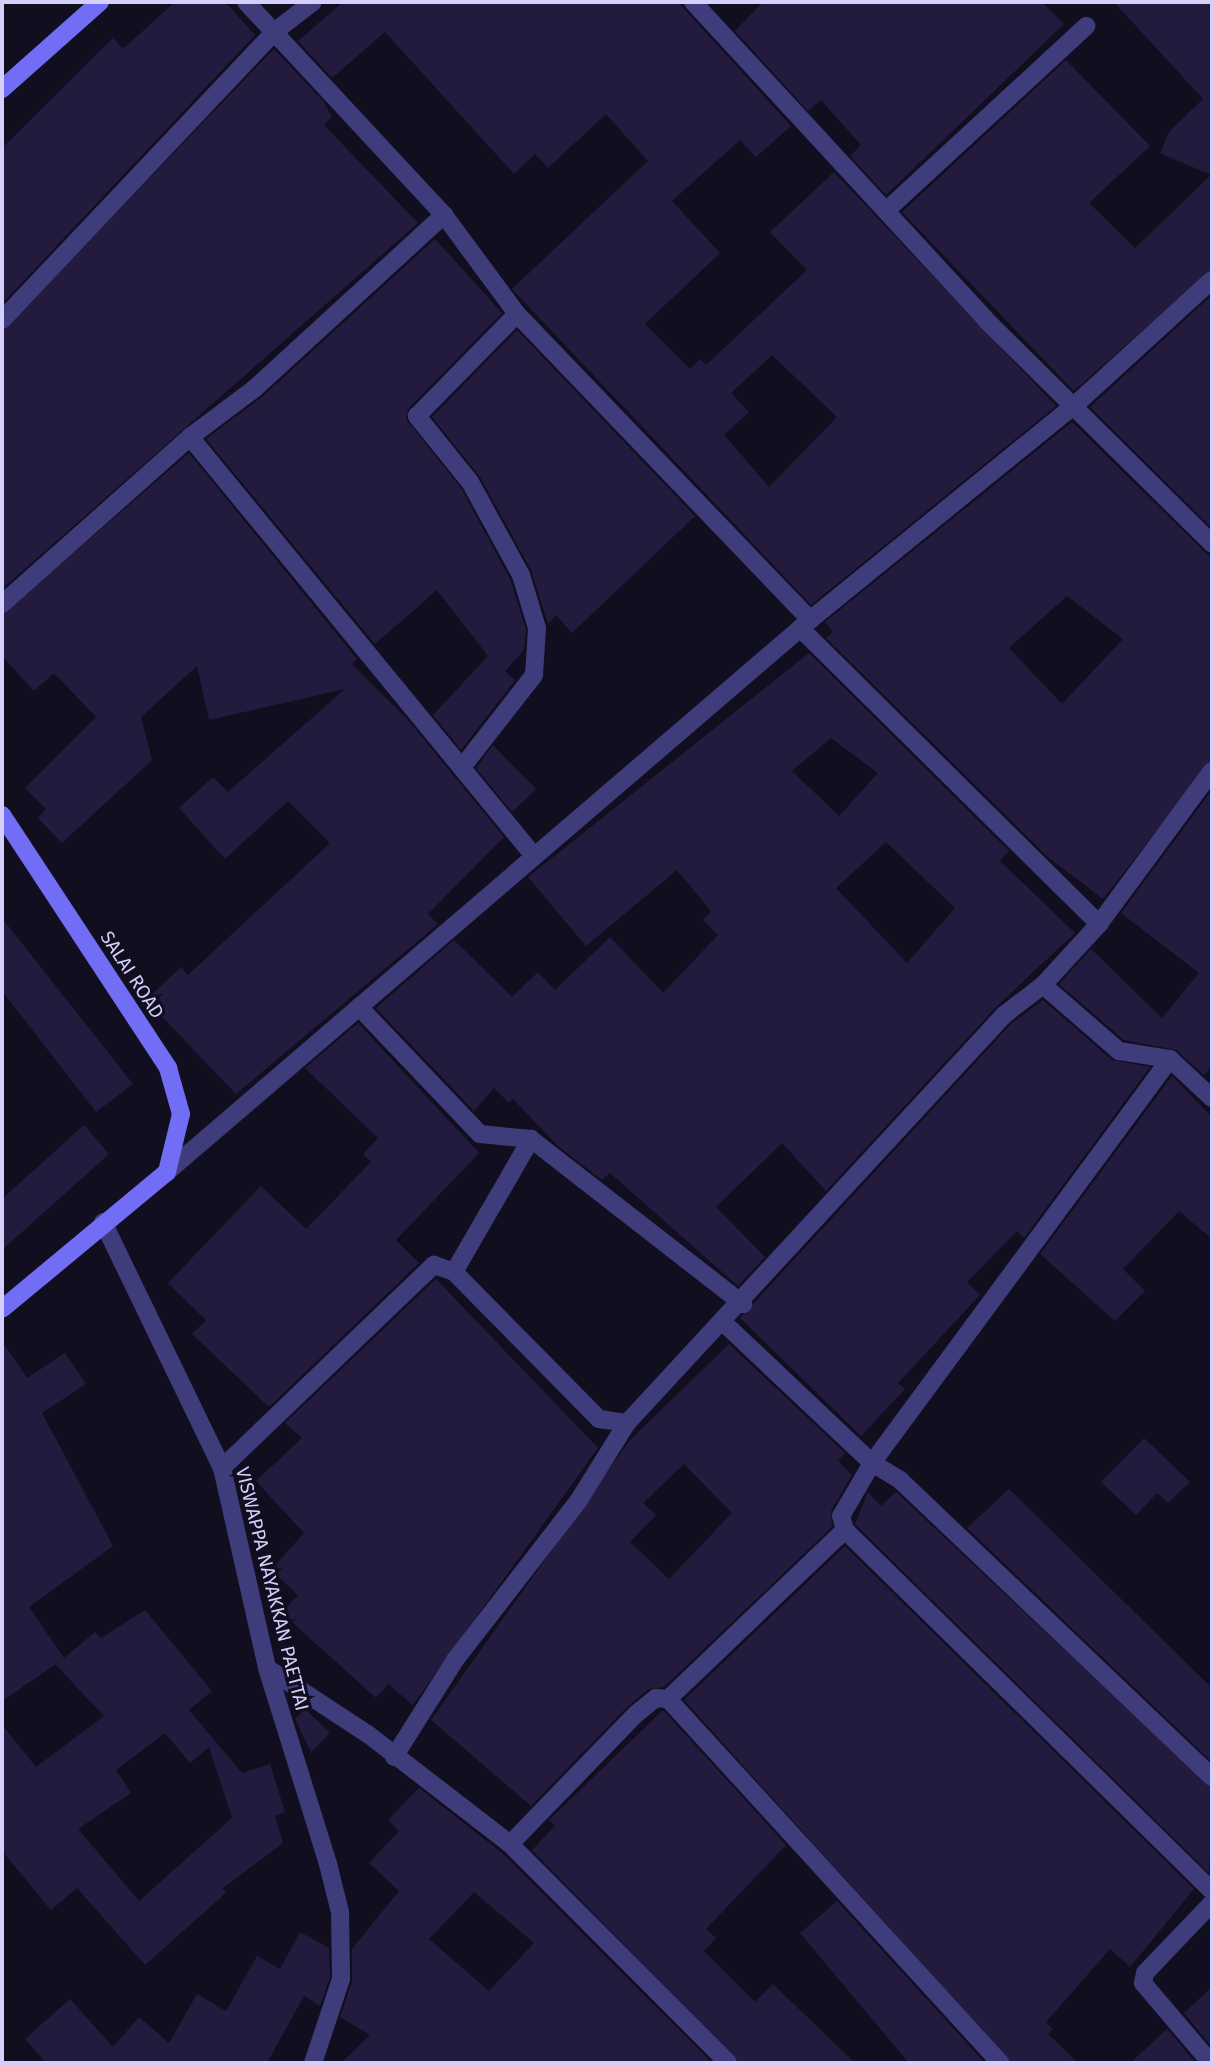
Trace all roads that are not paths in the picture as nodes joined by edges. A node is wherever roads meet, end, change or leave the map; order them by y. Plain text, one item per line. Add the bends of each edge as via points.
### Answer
1 (100, 2) edge
2 (246, 2) edge
3 (313, 2) edge
4 (693, 2) edge
5 (1086, 26) dead end
6 (274, 32) junction
7 (2, 89) edge
8 (888, 209) junction
9 (444, 215) junction
10 (1212, 280) edge
11 (517, 314) junction
12 (2, 320) edge
13 (1076, 404) junction
14 (190, 437) junction
15 (1212, 544) edge
16 (2, 604) edge
17 (805, 624) junction
18 (463, 766) junction
19 (1212, 771) edge
20 (2, 815) edge
21 (534, 856) junction
22 (1099, 924) junction
23 (1043, 985) junction
24 (359, 1007) junction
25 (1170, 1059) junction
26 (1212, 1098) edge
27 (531, 1139) junction
28 (167, 1172) junction
29 (103, 1222) junction
30 (454, 1272) junction
31 (743, 1304) junction
32 (2, 1309) edge
33 (724, 1324) junction
34 (627, 1423) junction
35 (872, 1463) junction
36 (222, 1468) junction
37 (845, 1530) junction
38 (267, 1668) junction
39 (668, 1699) junction
40 (394, 1757) junction
41 (1212, 1777) edge
42 (510, 1844) junction
43 (1212, 1891) edge
44 (1212, 1903) edge
45 (313, 2063) edge
46 (728, 2063) edge
47 (1000, 2063) edge
48 (1211, 2063) edge

1 - 7 main road
2 - 6 street
3 - 6 street
4 - 8 street
5 - 8 street
6 - 9 street
6 - 12 street
8 - 13 street via 986,320
9 - 11 street
9 - 14 street via 254,389
10 - 13 street
11 - 17 street
11 - 18 street via 417,416 470,482 521,575 537,628 534,675
13 - 15 street
13 - 17 street
14 - 16 street
14 - 18 street
17 - 21 street
17 - 22 street
18 - 21 street
19 - 22 street
20 - 28 main road, SALAI ROAD via 168,1068 181,1114
21 - 24 street
22 - 23 street
23 - 25 street via 1119,1051
23 - 31 street via 1004,1015
24 - 27 street via 480,1134
24 - 28 street
25 - 26 street
25 - 35 street
27 - 30 street
27 - 31 street
28 - 29 main road
29 - 32 main road
29 - 36 street, VISWAPPA NAYAKKAN PAETTAI
30 - 34 street via 587,1409 609,1423
30 - 36 street via 441,1265 426,1268
31 - 33 street
33 - 34 street
33 - 35 street
34 - 40 street via 579,1500 455,1660
35 - 37 street via 841,1512
35 - 41 street via 900,1480
36 - 38 street, VISWAPPA NAYAKKAN PAETTAI
37 - 39 street
37 - 43 street
38 - 40 street
38 - 45 street, VISWAPPA NAYAKKAN PAETTAI via 340,1912 341,1979
39 - 42 street via 656,1699 636,1714
39 - 47 street
40 - 42 street
42 - 46 street
44 - 48 street via 1145,1973 1143,1983

